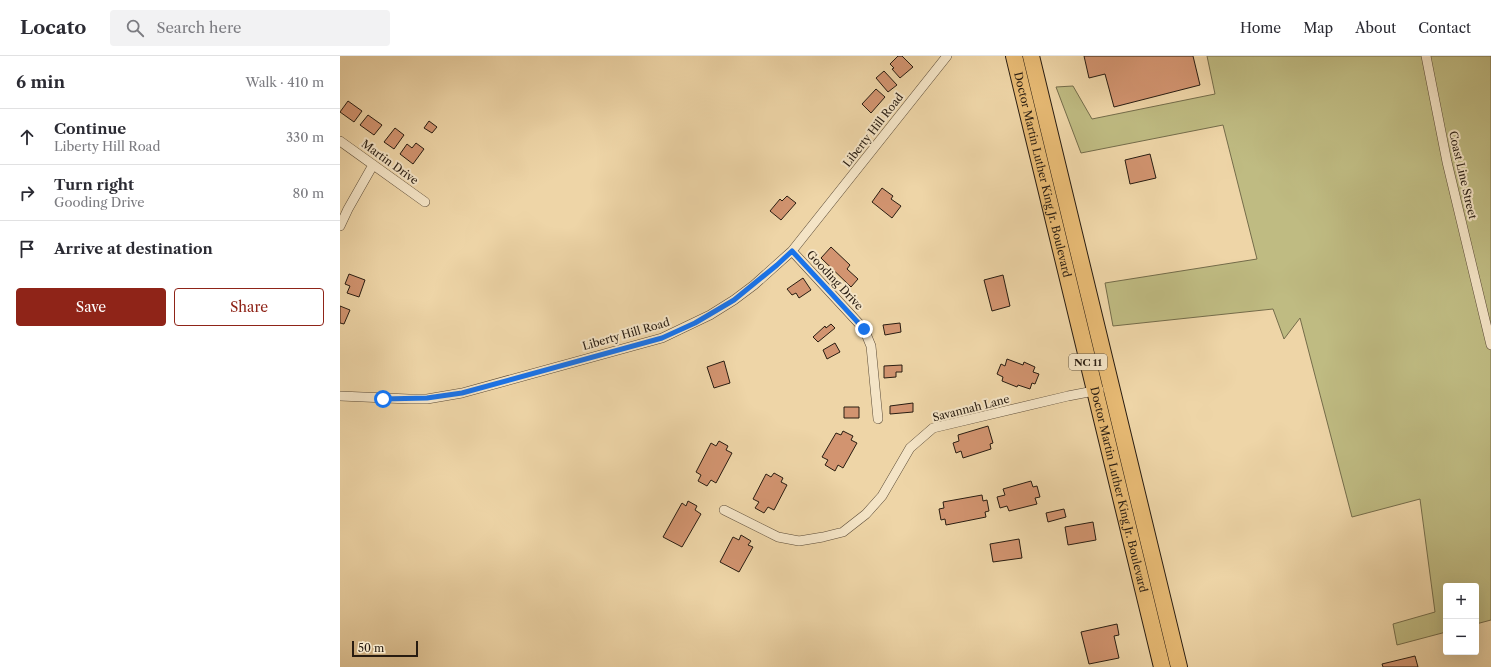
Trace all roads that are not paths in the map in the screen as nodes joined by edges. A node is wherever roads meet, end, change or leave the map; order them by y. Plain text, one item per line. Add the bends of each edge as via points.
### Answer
1 (947, 56) edge
2 (1014, 56) edge
3 (1031, 56) edge
4 (1426, 56) edge
5 (340, 141) edge
6 (374, 165) junction
7 (425, 202) dead end
8 (340, 226) edge
9 (792, 251) junction
10 (1491, 345) edge
11 (1103, 389) junction
12 (340, 396) edge
13 (878, 419) dead end
14 (724, 510) dead end
15 (1162, 667) edge
16 (1179, 667) edge

1 - 9 street, Liberty Hill Road
2 - 11 highway, Doctor Martin Luther King Jr. Boulevard / NC 11
3 - 11 highway, Doctor Martin Luther King Jr. Boulevard / NC 11
4 - 10 street, Coast Line Street via 1447,162
5 - 6 street, Martin Drive
6 - 7 street, Martin Drive
6 - 8 street
9 - 12 street, Liberty Hill Road via 734,300 695,323 662,338 446,396 409,399
9 - 13 street, Gooding Drive via 864,329 871,346
11 - 14 street, Savannah Lane via 933,428 910,448 882,496 866,514 843,532 799,541 778,537
11 - 15 highway, Doctor Martin Luther King Jr. Boulevard / NC 11
11 - 16 highway, Doctor Martin Luther King Jr. Boulevard / NC 11

